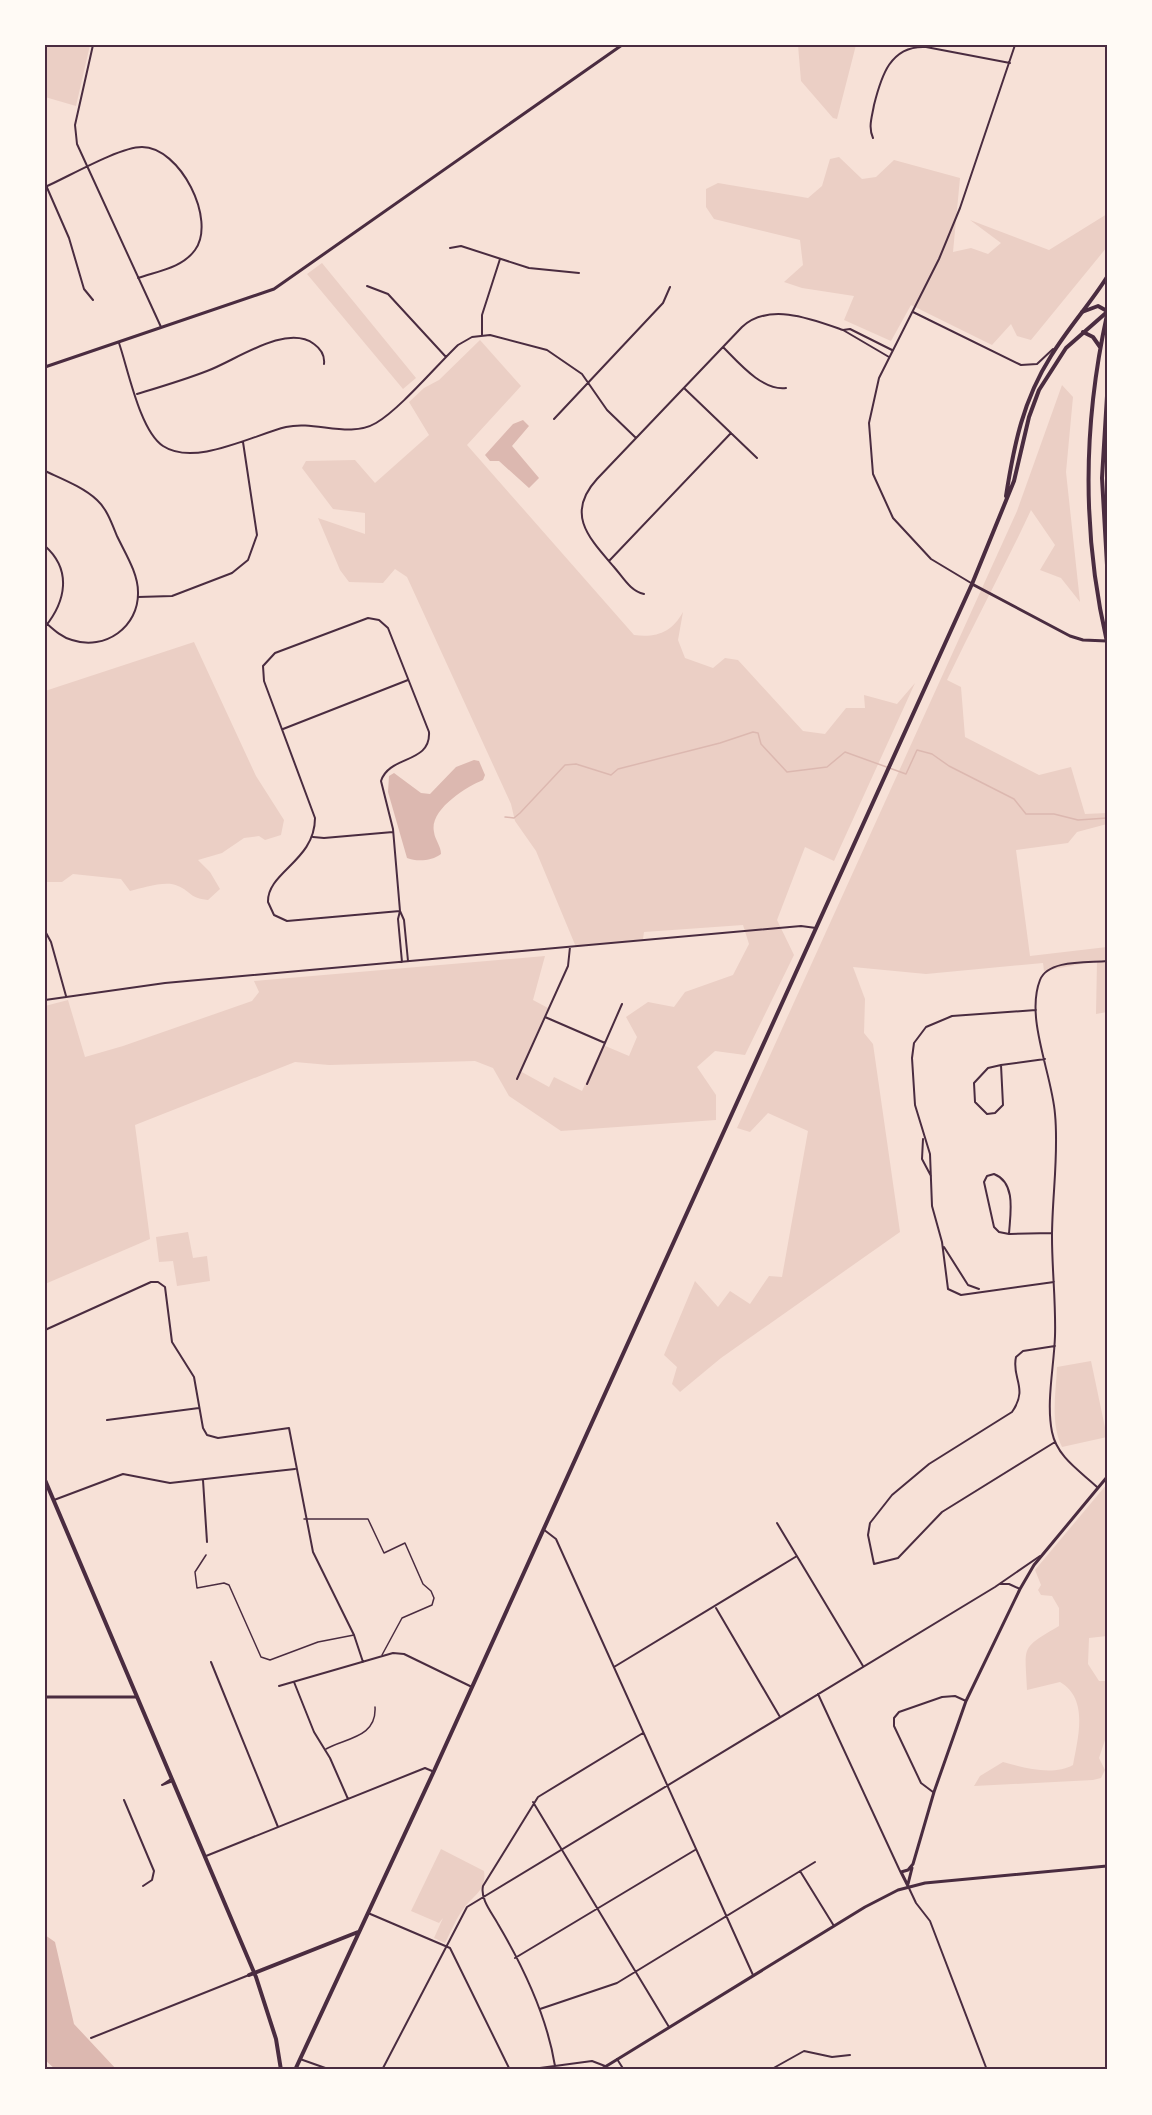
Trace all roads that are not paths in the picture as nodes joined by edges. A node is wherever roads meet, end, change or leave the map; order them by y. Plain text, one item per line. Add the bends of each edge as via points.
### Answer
1 (93, 45) edge
2 (622, 45) edge
3 (1015, 45) edge
4 (1010, 63) junction
5 (873, 138) dead end
6 (88, 168) junction
7 (46, 186) edge
8 (450, 248) dead end
9 (500, 258) junction
10 (579, 273) dead end
11 (1107, 277) edge
12 (138, 278) junction
13 (367, 286) dead end
14 (670, 287) dead end
15 (93, 300) dead end
16 (912, 311) junction
17 (1082, 312) junction
18 (1107, 313) edge
19 (161, 328) junction
20 (843, 330) junction
21 (1083, 332) junction
22 (482, 334) junction
23 (1059, 342) junction
24 (119, 343) junction
25 (723, 347) junction
26 (1100, 349) junction
27 (893, 351) junction
28 (446, 357) junction
29 (889, 357) junction
30 (324, 364) dead end
31 (45, 367) edge
32 (589, 381) junction
33 (684, 388) junction
34 (786, 388) dead end
35 (137, 394) junction
36 (1107, 396) edge
37 (554, 419) dead end
38 (731, 433) junction
39 (636, 438) junction
40 (243, 442) junction
41 (757, 458) dead end
42 (45, 471) edge
43 (1005, 501) junction
44 (45, 546) edge
45 (609, 561) junction
46 (1107, 565) edge
47 (972, 584) junction
48 (644, 594) dead end
49 (138, 597) junction
50 (46, 624) edge
51 (1107, 642) edge
52 (408, 680) junction
53 (283, 729) junction
54 (393, 832) junction
55 (313, 837) junction
56 (400, 911) junction
57 (816, 928) junction
58 (45, 931) edge
59 (570, 947) junction
60 (1107, 961) edge
61 (402, 962) junction
62 (408, 962) junction
63 (66, 996) junction
64 (45, 1000) edge
65 (622, 1004) dead end
66 (1036, 1010) junction
67 (545, 1017) junction
68 (605, 1043) junction
69 (1045, 1059) junction
70 (1001, 1065) junction
71 (517, 1079) dead end
72 (587, 1084) dead end
73 (922, 1134) junction
74 (931, 1177) junction
75 (1052, 1233) junction
76 (1010, 1234) junction
77 (942, 1242) junction
78 (1054, 1282) junction
79 (982, 1290) junction
80 (45, 1330) edge
81 (1054, 1346) junction
82 (199, 1408) junction
83 (107, 1420) dead end
84 (1055, 1442) junction
85 (296, 1469) junction
86 (1107, 1477) edge
87 (45, 1480) edge
88 (203, 1480) junction
89 (1097, 1487) junction
90 (54, 1500) junction
91 (304, 1519) junction
92 (777, 1524) dead end
93 (543, 1529) junction
94 (207, 1542) dead end
95 (1042, 1554) junction
96 (206, 1555) dead end
97 (797, 1556) junction
98 (995, 1587) junction
99 (1020, 1589) junction
100 (715, 1607) junction
101 (354, 1635) junction
102 (382, 1655) junction
103 (211, 1662) dead end
104 (363, 1662) junction
105 (863, 1666) junction
106 (614, 1668) junction
107 (294, 1682) junction
108 (279, 1686) dead end
109 (472, 1687) junction
110 (818, 1694) junction
111 (45, 1696) edge
112 (138, 1697) junction
113 (966, 1701) junction
114 (375, 1707) dead end
115 (780, 1717) junction
116 (643, 1733) junction
117 (325, 1750) junction
118 (434, 1771) junction
119 (667, 1786) junction
120 (934, 1792) junction
121 (348, 1798) junction
122 (124, 1800) dead end
123 (533, 1802) junction
124 (278, 1827) junction
125 (561, 1850) junction
126 (696, 1850) junction
127 (206, 1856) junction
128 (815, 1862) dead end
129 (913, 1864) junction
130 (1107, 1866) edge
131 (800, 1871) junction
132 (901, 1872) junction
133 (143, 1886) dead end
134 (908, 1886) junction
135 (483, 1898) junction
136 (597, 1909) junction
137 (368, 1913) junction
138 (726, 1916) junction
139 (834, 1926) junction
140 (359, 1932) junction
141 (447, 1946) junction
142 (515, 1958) junction
143 (635, 1971) junction
144 (252, 1974) junction
145 (753, 1975) junction
146 (540, 2009) junction
147 (669, 2027) junction
148 (91, 2038) dead end
149 (850, 2055) dead end
150 (300, 2059) junction
151 (617, 2059) junction
152 (555, 2066) junction
153 (605, 2067) junction
154 (281, 2070) edge
155 (295, 2070) edge
156 (331, 2070) edge
157 (382, 2070) edge
158 (510, 2070) edge
159 (525, 2070) edge
160 (600, 2070) edge
161 (624, 2070) edge
162 (770, 2070) edge
163 (987, 2070) edge

1 - 6 street via 75,134
2 - 19 street via 283,284
3 - 4 street
4 - 5 street via 926,47 900,54 882,75 870,124
4 - 16 street via 952,229
6 - 7 street
6 - 12 street
6 - 12 street via 126,150 149,148 174,160 185,178 201,217 197,246 176,265
7 - 15 street via 69,238 84,289
8 - 9 street via 461,246
9 - 10 street via 529,268
9 - 22 street via 482,315
11 - 17 main road
12 - 19 street
13 - 28 street via 388,294
14 - 32 street via 663,303
16 - 23 street via 1024,366 1043,361
16 - 27 street
17 - 18 main road via 1098,306
17 - 23 main road
18 - 21 main road
18 - 26 main road
19 - 24 street
20 - 25 street via 769,313 751,320
20 - 27 street via 852,330
20 - 29 street
21 - 26 main road via 1093,337
21 - 43 main road via 1059,357 1039,390
22 - 28 street via 464,341
22 - 32 street via 543,348
23 - 43 main road via 1025,405
24 - 31 street
24 - 35 street
25 - 33 street
25 - 34 street via 766,383
26 - 51 main road via 1091,414 1088,495 1093,561
27 - 29 street
28 - 40 street via 384,417 368,427 294,426
29 - 47 street via 870,416 870,458 876,484 893,518 915,544 931,559
30 - 35 street via 323,354 313,343 282,338 208,371
32 - 37 street
32 - 39 street via 607,410
33 - 38 street
33 - 39 street
35 - 40 street via 150,432 171,450 191,452
36 - 46 main road via 1102,478
38 - 41 street
38 - 45 street
39 - 45 street via 591,487 583,503 586,531
40 - 49 street via 257,532 248,560 232,573 177,594
42 - 49 street via 102,505 134,572
43 - 47 main road
44 - 50 street via 58,561 64,584 60,605
45 - 48 street via 634,590
47 - 51 street via 1070,636
47 - 57 main road
49 - 50 street via 128,624 105,640 74,641
52 - 53 street
52 - 53 street via 388,628 375,618 362,619 278,652 265,662 262,674
52 - 54 street via 429,739 422,752 391,766 382,778
53 - 55 street via 314,810
54 - 55 street
54 - 56 street
55 - 56 street via 269,891 268,904 275,916 291,921
56 - 61 street
56 - 62 street
57 - 59 street via 801,926
57 - 93 main road
58 - 63 street
59 - 62 street
59 - 67 street via 568,966
60 - 66 street via 1048,970 1040,981
61 - 62 street
61 - 63 street
63 - 64 street
65 - 68 street
66 - 69 street
66 - 73 street via 962,1014 938,1020 921,1032 914,1043 912,1058 915,1105
67 - 68 street
67 - 71 street
68 - 72 street
69 - 70 street
69 - 75 street via 1056,1124
70 - 70 street via 988,1068 974,1083 975,1102 987,1114 995,1113 1003,1105
73 - 74 street via 930,1154
73 - 74 street via 922,1159
74 - 77 street via 932,1206
75 - 76 street
75 - 78 street
76 - 76 street via 1010,1193 1000,1177 990,1174 984,1182 994,1227
77 - 79 street via 968,1285
77 - 79 street via 948,1288 958,1295
78 - 79 street
78 - 81 street
80 - 82 street via 151,1282 162,1284 168,1294 173,1348 194,1377
81 - 84 street via 1051,1422
81 - 84 street via 1023,1351 1016,1357 1021,1389 1012,1412 914,1475 882,1506 868,1529 874,1564 898,1558 942,1512
82 - 83 street
82 - 85 street via 204,1431 214,1438 289,1428
84 - 89 street
85 - 88 street
85 - 91 street
86 - 89 street
87 - 90 main road
88 - 90 street via 161,1483 123,1474
88 - 94 street
89 - 95 street
90 - 112 main road
91 - 101 street via 312,1552
91 - 102 lane via 368,1519 384,1553 405,1544 423,1584 434,1598 432,1605 402,1618
92 - 97 street
93 - 106 street via 556,1539
93 - 109 main road
95 - 98 street
95 - 99 street
96 - 101 lane via 195,1572 197,1588 230,1585 261,1657 270,1660 318,1642
97 - 100 street
97 - 105 street
98 - 99 street via 1005,1583
98 - 105 street
99 - 113 street
100 - 106 street
100 - 115 street
101 - 104 street
102 - 104 street
102 - 109 street via 404,1654
103 - 124 street
104 - 107 street
105 - 110 street
106 - 116 street
107 - 108 street
107 - 117 street
109 - 118 main road
110 - 115 street
110 - 132 street
111 - 112 street
112 - 127 main road
113 - 120 street
113 - 120 street via 942,1697 899,1712 894,1718 894,1726 919,1779
114 - 117 lane via 361,1737
115 - 119 street
116 - 119 street
116 - 123 street
117 - 121 street
118 - 121 street via 425,1768
118 - 137 main road
119 - 125 street
119 - 126 street
120 - 129 street
121 - 124 street
122 - 133 street via 154,1871 152,1880
123 - 125 street
123 - 135 street via 483,1886
124 - 127 street
125 - 135 street
125 - 136 street
126 - 136 street
126 - 138 street
127 - 144 main road
128 - 131 street
129 - 132 street
129 - 134 street
130 - 134 street
131 - 138 street
131 - 139 street
132 - 134 street
134 - 139 street
134 - 163 street via 930,1921
135 - 141 street via 464,1911
135 - 142 street
136 - 142 street
136 - 143 street
137 - 140 main road
137 - 141 street
138 - 143 street
138 - 145 street
139 - 145 street
140 - 144 main road
140 - 150 main road
141 - 157 street
141 - 158 street via 453,1951
142 - 146 street
143 - 146 street via 605,1988
143 - 147 street
144 - 148 street
144 - 154 main road via 276,2039
145 - 147 street
146 - 152 street via 550,2035
147 - 151 street
149 - 162 street via 832,2057 804,2051
150 - 155 main road
150 - 156 street
151 - 153 street
151 - 161 street
152 - 153 street via 592,2061
152 - 159 street
153 - 160 street

